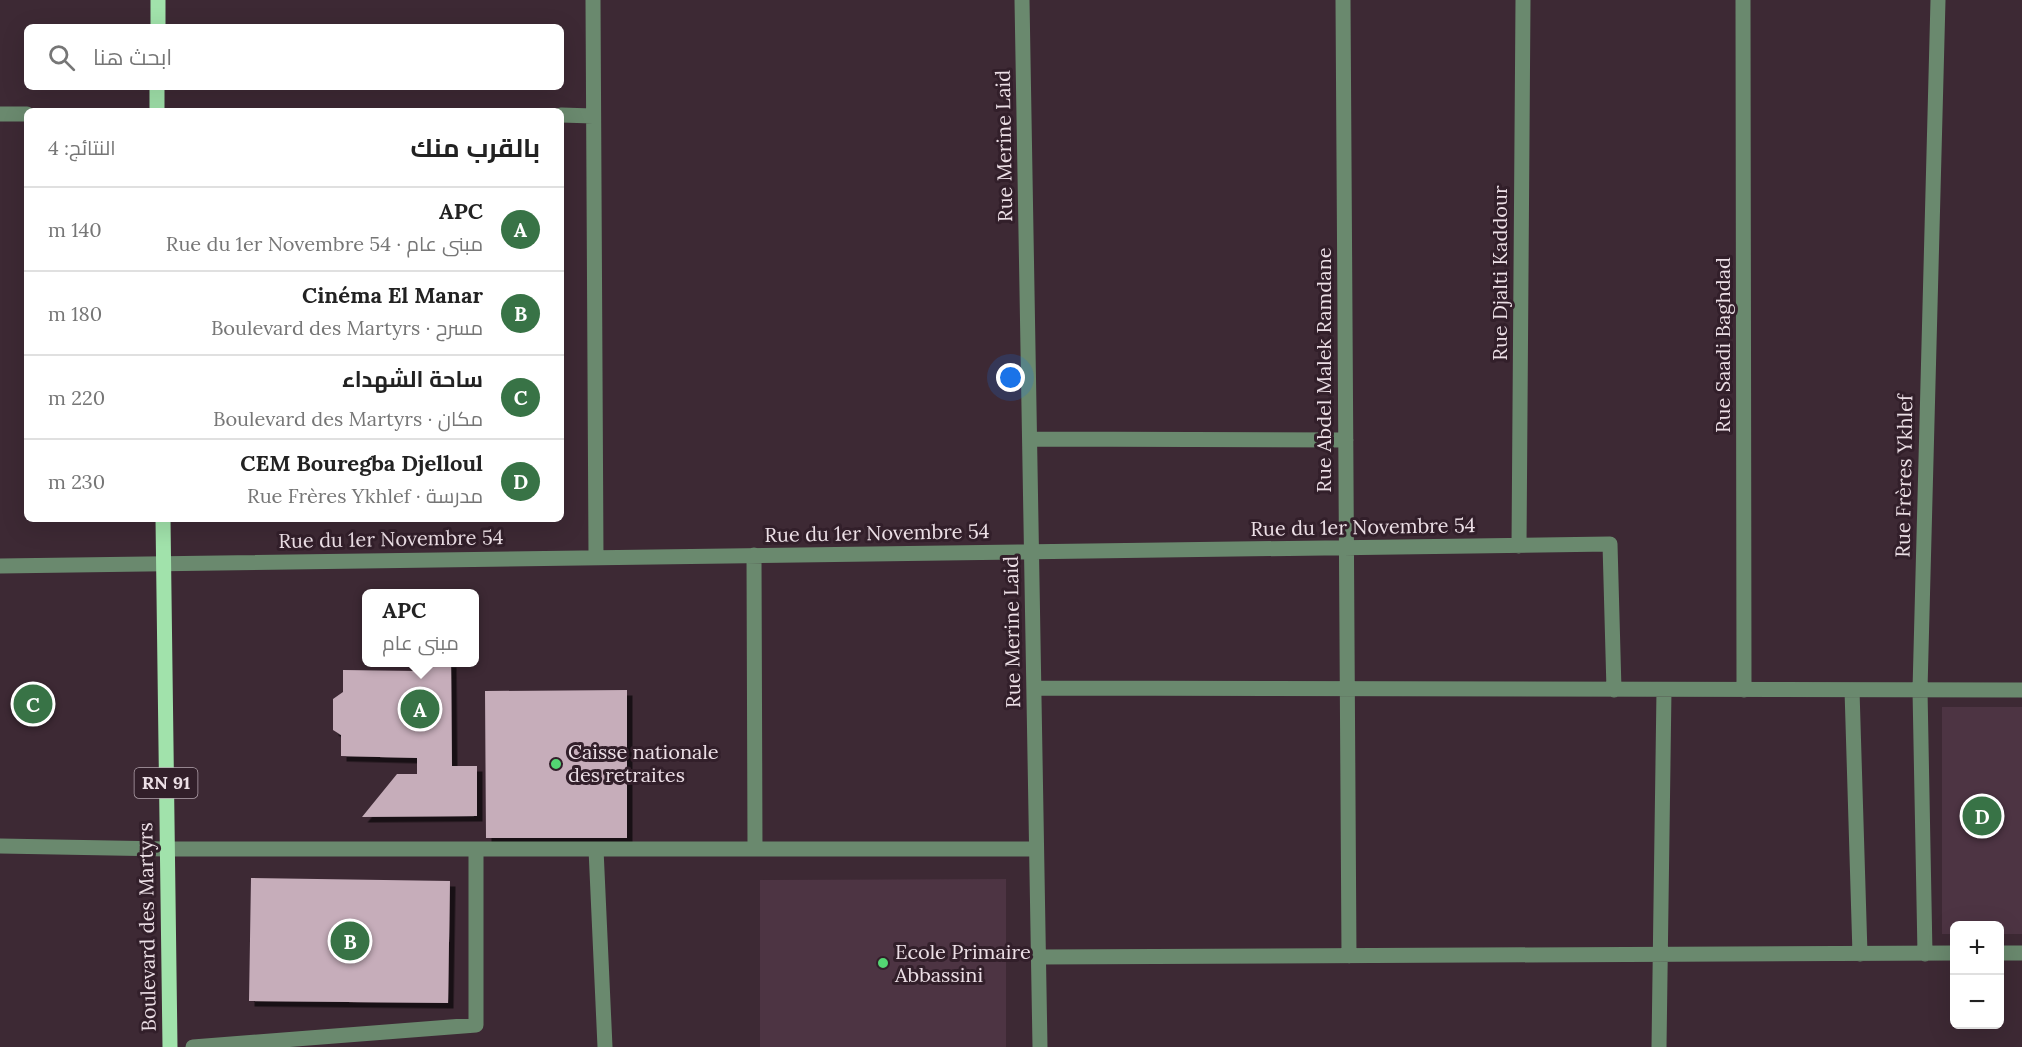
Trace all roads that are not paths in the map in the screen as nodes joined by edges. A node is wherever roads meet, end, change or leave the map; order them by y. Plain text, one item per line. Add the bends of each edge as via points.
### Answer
1 (158, 0) edge
2 (592, 0) edge
3 (1022, 0) edge
4 (1343, 0) edge
5 (1523, 0) edge
6 (1743, 0) edge
7 (1938, 0) edge
8 (158, 24) edge
9 (157, 90) edge
10 (157, 108) edge
11 (0, 114) edge
12 (24, 114) edge
13 (564, 116) edge
14 (594, 116) junction
15 (1030, 439) junction
16 (1346, 440) junction
17 (163, 522) edge
18 (1519, 546) junction
19 (1346, 548) junction
20 (1031, 552) junction
21 (754, 555) junction
22 (596, 557) junction
23 (163, 562) junction
24 (0, 566) edge
25 (1034, 688) junction
26 (1347, 689) junction
27 (1614, 690) junction
28 (1664, 690) junction
29 (1744, 690) junction
30 (1851, 690) junction
31 (1920, 690) junction
32 (2022, 690) edge
33 (0, 846) edge
34 (167, 849) junction
35 (476, 849) junction
36 (596, 849) junction
37 (755, 849) junction
38 (1036, 849) junction
39 (2004, 953) edge
40 (2022, 953) edge
41 (1860, 954) junction
42 (1925, 954) junction
43 (1950, 954) edge
44 (1660, 955) junction
45 (1349, 956) junction
46 (1038, 957) junction
47 (170, 1047) edge
48 (193, 1047) edge
49 (605, 1047) edge
50 (1040, 1047) edge
51 (1659, 1047) edge

1 - 8 main road
2 - 14 street
3 - 15 street, Rue Merine Laid
4 - 16 street, Rue Abdel Malek Ramdane
5 - 18 street, Rue Djalti Kaddour
6 - 29 street, Rue Saadi Baghdad
7 - 31 street, Rue Frères Ykhlef
9 - 10 main road
11 - 12 street
13 - 14 street
14 - 22 street
15 - 16 street
15 - 20 street, Rue Merine Laid
16 - 19 street, Rue Abdel Malek Ramdane
17 - 23 main road, Boulevard des Martyrs / RN 91
18 - 19 street, Rue du 1er Novembre 54
18 - 27 street, Rue du 1er Novembre 54 via 1610,544
19 - 20 street, Rue du 1er Novembre 54
19 - 26 street, Rue Abdel Malek Ramdane
20 - 21 street, Rue du 1er Novembre 54
20 - 25 street, Rue Merine Laid
21 - 22 street, Rue du 1er Novembre 54
21 - 37 street
22 - 23 street, Rue du 1er Novembre 54
23 - 24 street, Rue du 1er Novembre 54
23 - 34 main road, Boulevard des Martyrs / RN 91
25 - 26 street
25 - 38 street, Rue Merine Laid
26 - 27 street
26 - 45 street, Rue Abdel Malek Ramdane
27 - 28 street
28 - 29 street
28 - 44 street
29 - 30 street
30 - 31 street
30 - 41 street
31 - 32 street
31 - 42 street, Rue Frères Ykhlef
33 - 34 street
34 - 35 street
34 - 47 main road, Boulevard des Martyrs / RN 91
35 - 36 street
35 - 48 street via 476,1024
36 - 37 street
36 - 49 street
37 - 38 street
38 - 46 street, Rue Merine Laid
39 - 40 street
41 - 42 street
41 - 44 street
42 - 43 street
44 - 45 street
44 - 51 street
45 - 46 street
46 - 50 street, Rue Merine Laid

